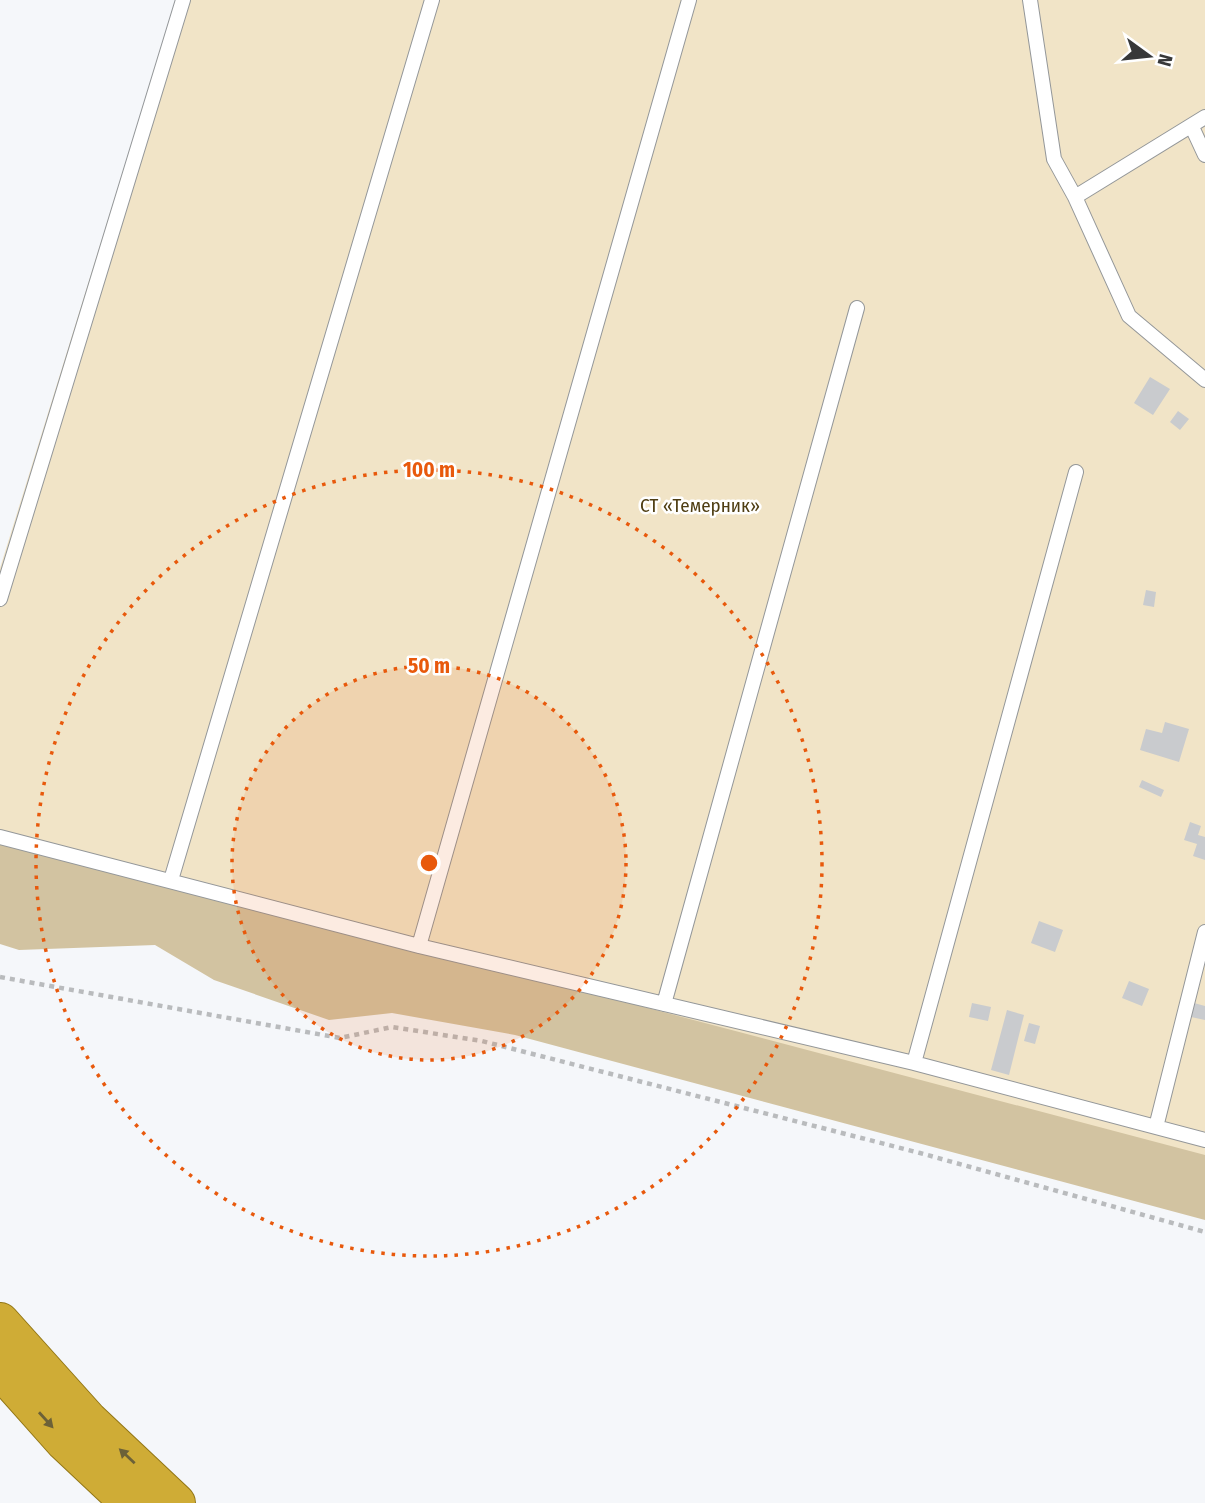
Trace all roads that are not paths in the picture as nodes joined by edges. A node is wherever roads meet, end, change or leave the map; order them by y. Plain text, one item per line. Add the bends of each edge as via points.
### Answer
1 (183, 0) edge
2 (432, 0) edge
3 (689, 0) edge
4 (1030, 0) edge
5 (1205, 117) edge
6 (1192, 127) junction
7 (1205, 155) edge
8 (1075, 197) junction
9 (857, 308) dead end
10 (1205, 380) edge
11 (1076, 472) dead end
12 (0, 599) edge
13 (0, 837) edge
14 (171, 880) junction
15 (1205, 932) edge
16 (419, 946) junction
17 (664, 1004) junction
18 (914, 1063) junction
19 (1156, 1127) junction
20 (1205, 1140) edge
21 (0, 1322) edge
22 (0, 1369) edge
23 (130, 1503) edge
24 (176, 1503) edge

1 - 12 lane
2 - 14 lane
3 - 16 lane
4 - 8 lane via 1054,159
5 - 6 lane
6 - 7 lane
6 - 8 lane
8 - 10 lane via 1129,316
9 - 17 lane
11 - 18 lane
13 - 14 lane
14 - 16 lane
15 - 19 lane
16 - 17 lane
17 - 18 lane
18 - 19 lane
19 - 20 lane
24 -> 21 highway via 88,1420
22 -> 23 highway

